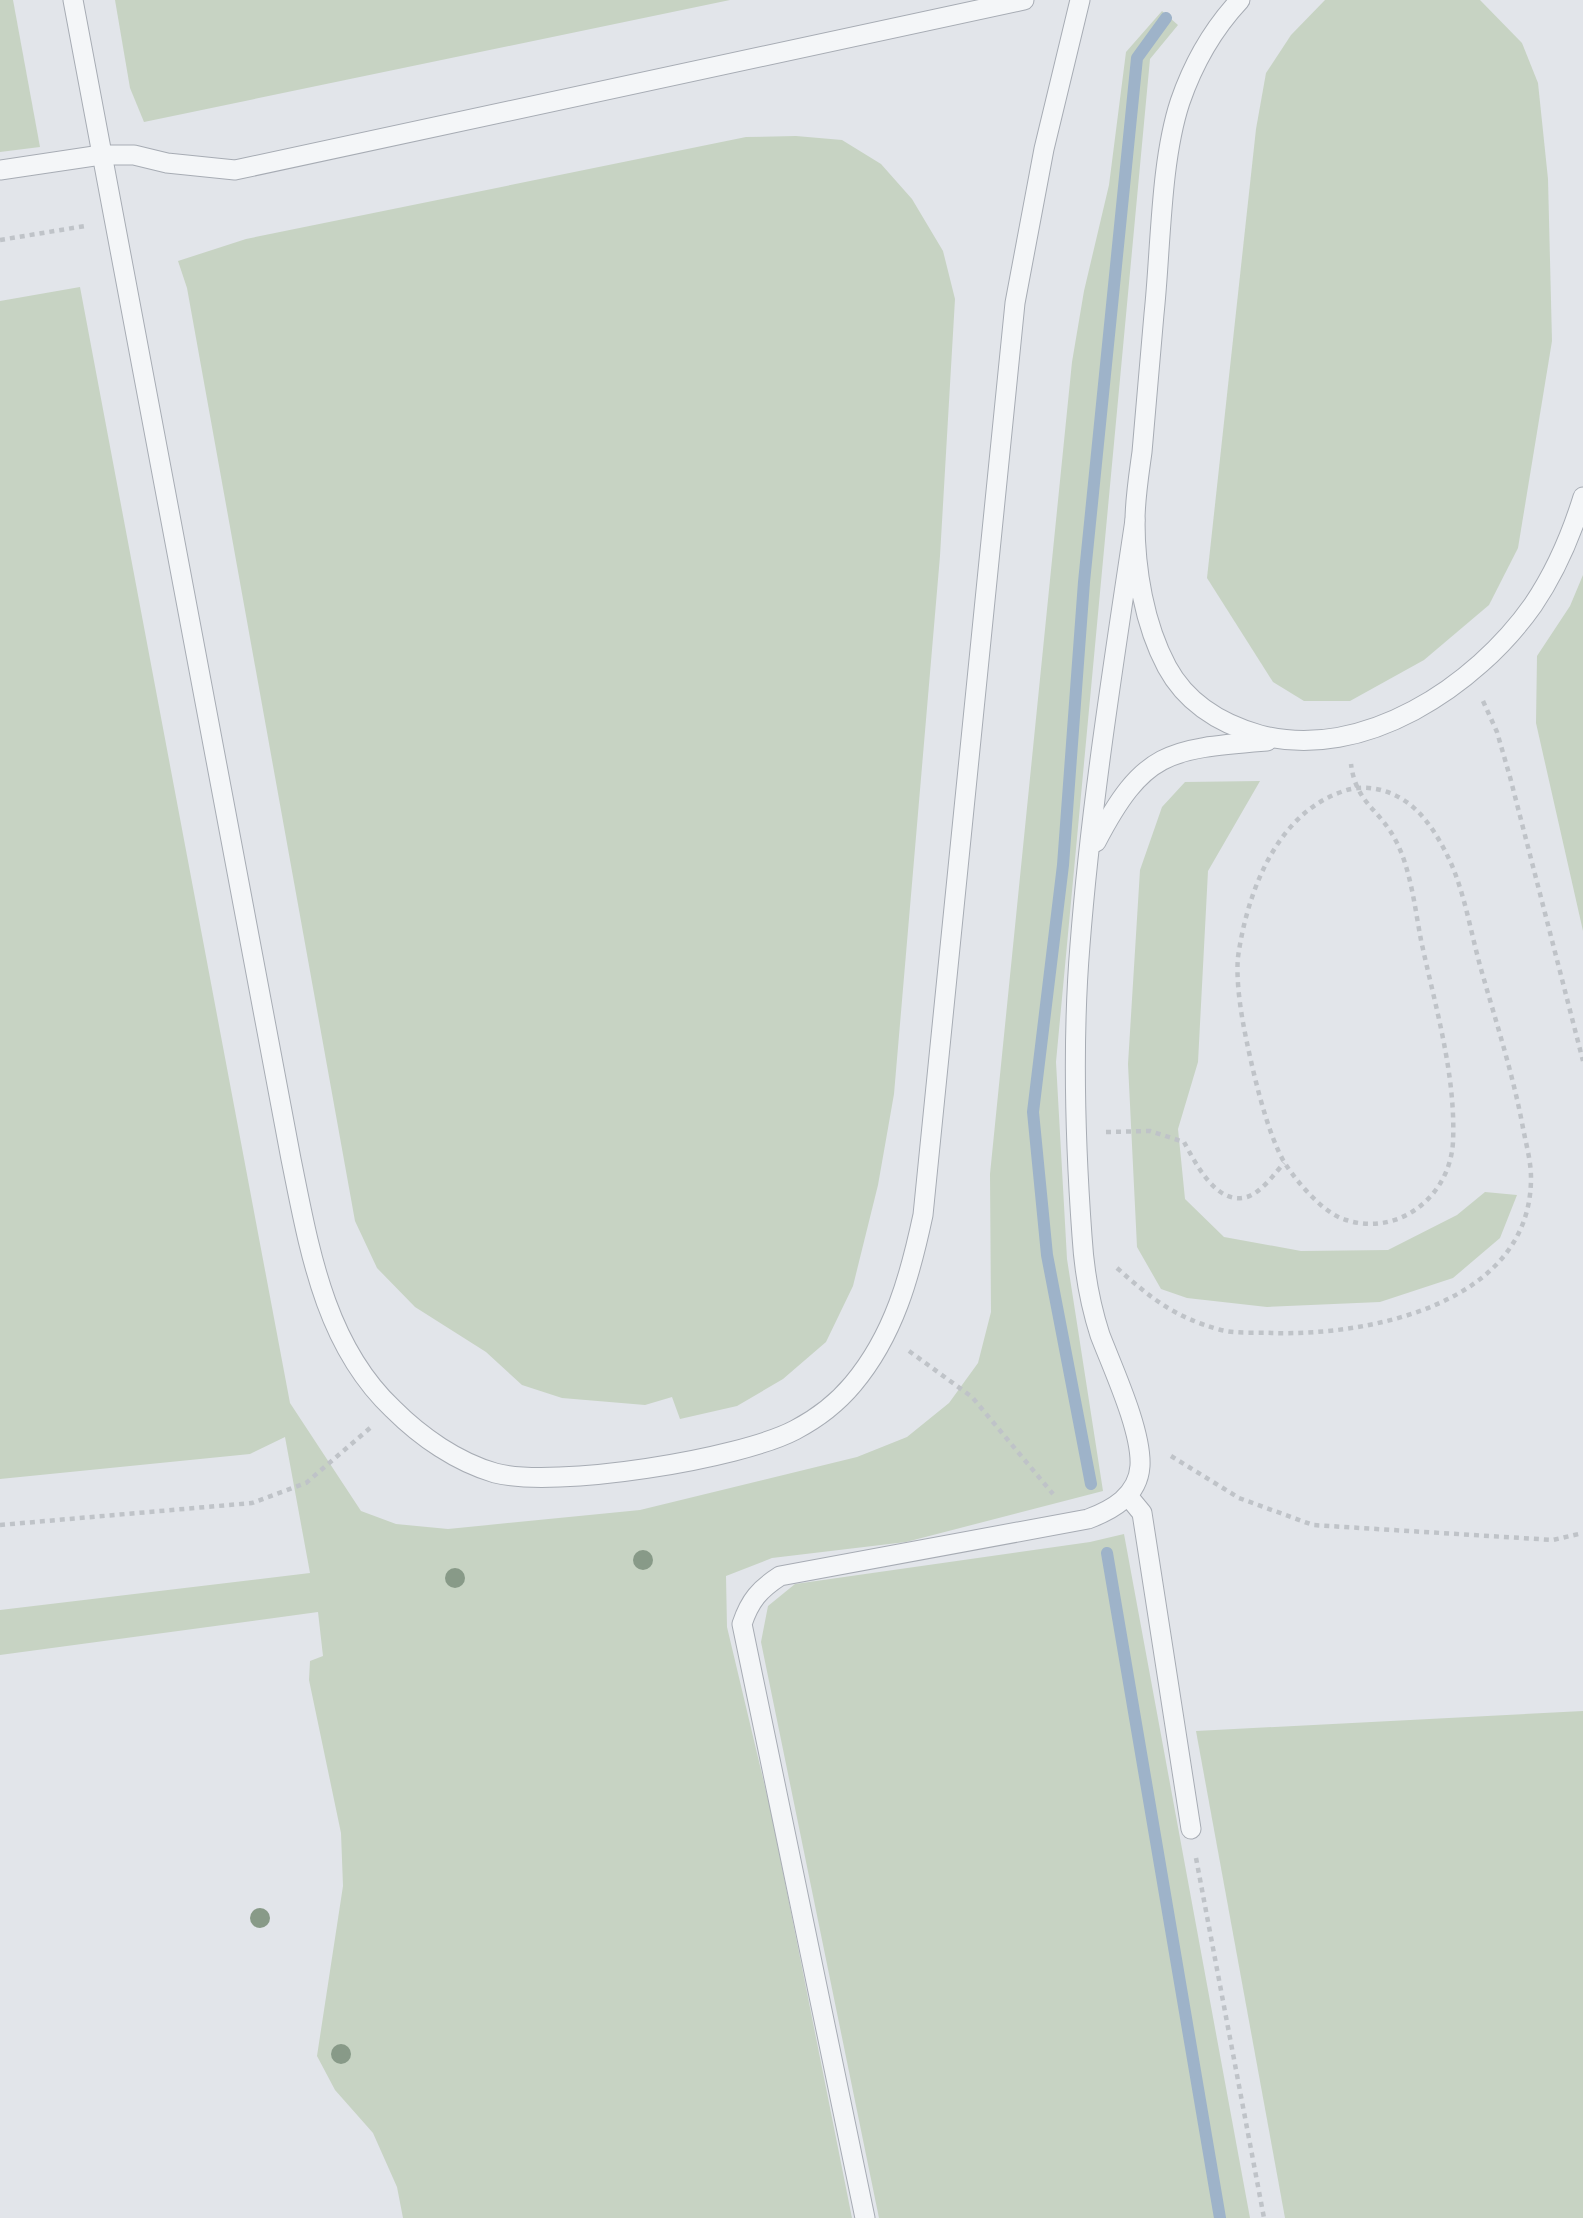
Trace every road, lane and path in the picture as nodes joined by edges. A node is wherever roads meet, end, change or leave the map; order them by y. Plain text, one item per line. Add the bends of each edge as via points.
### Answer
1 (73, 0) edge
2 (1024, 0) edge
3 (1080, 0) edge
4 (1240, 0) edge
5 (101, 155) junction
6 (0, 170) edge
7 (113, 221) junction
8 (0, 240) edge
9 (1583, 497) edge
10 (1135, 520) junction
11 (1468, 672) junction
12 (1347, 738) junction
13 (1280, 740) junction
14 (1354, 787) junction
15 (1091, 853) junction
16 (1583, 1060) edge
17 (1077, 1133) junction
18 (1284, 1163) junction
19 (1113, 1265) dead end
20 (885, 1336) junction
21 (392, 1409) junction
22 (1134, 1434) junction
23 (1129, 1496) junction
24 (1077, 1521) junction
25 (0, 1525) edge
26 (1583, 1533) edge
27 (1191, 1829) joint
28 (865, 2218) edge
29 (1264, 2218) edge

1 - 5 lane
2 - 5 lane via 235,170 197,168 134,155
3 - 20 lane via 1044,149 1015,303 923,1215 912,1269
4 - 10 lane via 1203,48 1180,103 1173,134
5 - 6 lane
5 - 7 lane
7 - 8 path
7 - 21 lane via 309,1247 330,1315 358,1369
9 - 11 lane via 1572,535 1532,607 1488,657
10 - 13 lane via 1142,592 1167,668 1187,696 1209,714 1237,728
10 - 15 lane
11 - 12 lane via 1413,711
11 - 16 path via 1497,732
12 - 13 lane
12 - 14 path
13 - 15 lane via 1196,747 1155,763 1114,808
14 - 18 path via 1319,799 1284,833 1257,882 1238,960 1244,1026
14 - 18 path via 1397,842 1411,890 1448,1069 1453,1149 1440,1185 1420,1210 1384,1224 1344,1220 1316,1199
14 - 19 path via 1379,789 1408,803 1432,828 1452,866 1517,1100 1531,1172 1529,1214 1510,1250 1471,1286 1434,1308 1305,1334 1225,1331 1161,1307
15 - 17 lane via 1080,946
17 - 18 path via 1150,1131 1184,1142 1203,1175 1227,1196 1247,1197
17 - 22 lane via 1084,1264 1099,1331
20 - 21 lane via 853,1384 796,1429 757,1446 666,1465 574,1476 497,1474 431,1442
20 - 24 path via 972,1397
21 - 25 path via 306,1483 252,1503
22 - 23 lane via 1140,1467
22 - 26 path via 1239,1497 1313,1525 1553,1540
23 - 24 lane via 1115,1508
23 - 27 lane via 1142,1513
24 - 28 lane via 780,1576 761,1588 742,1623
27 - 29 path

